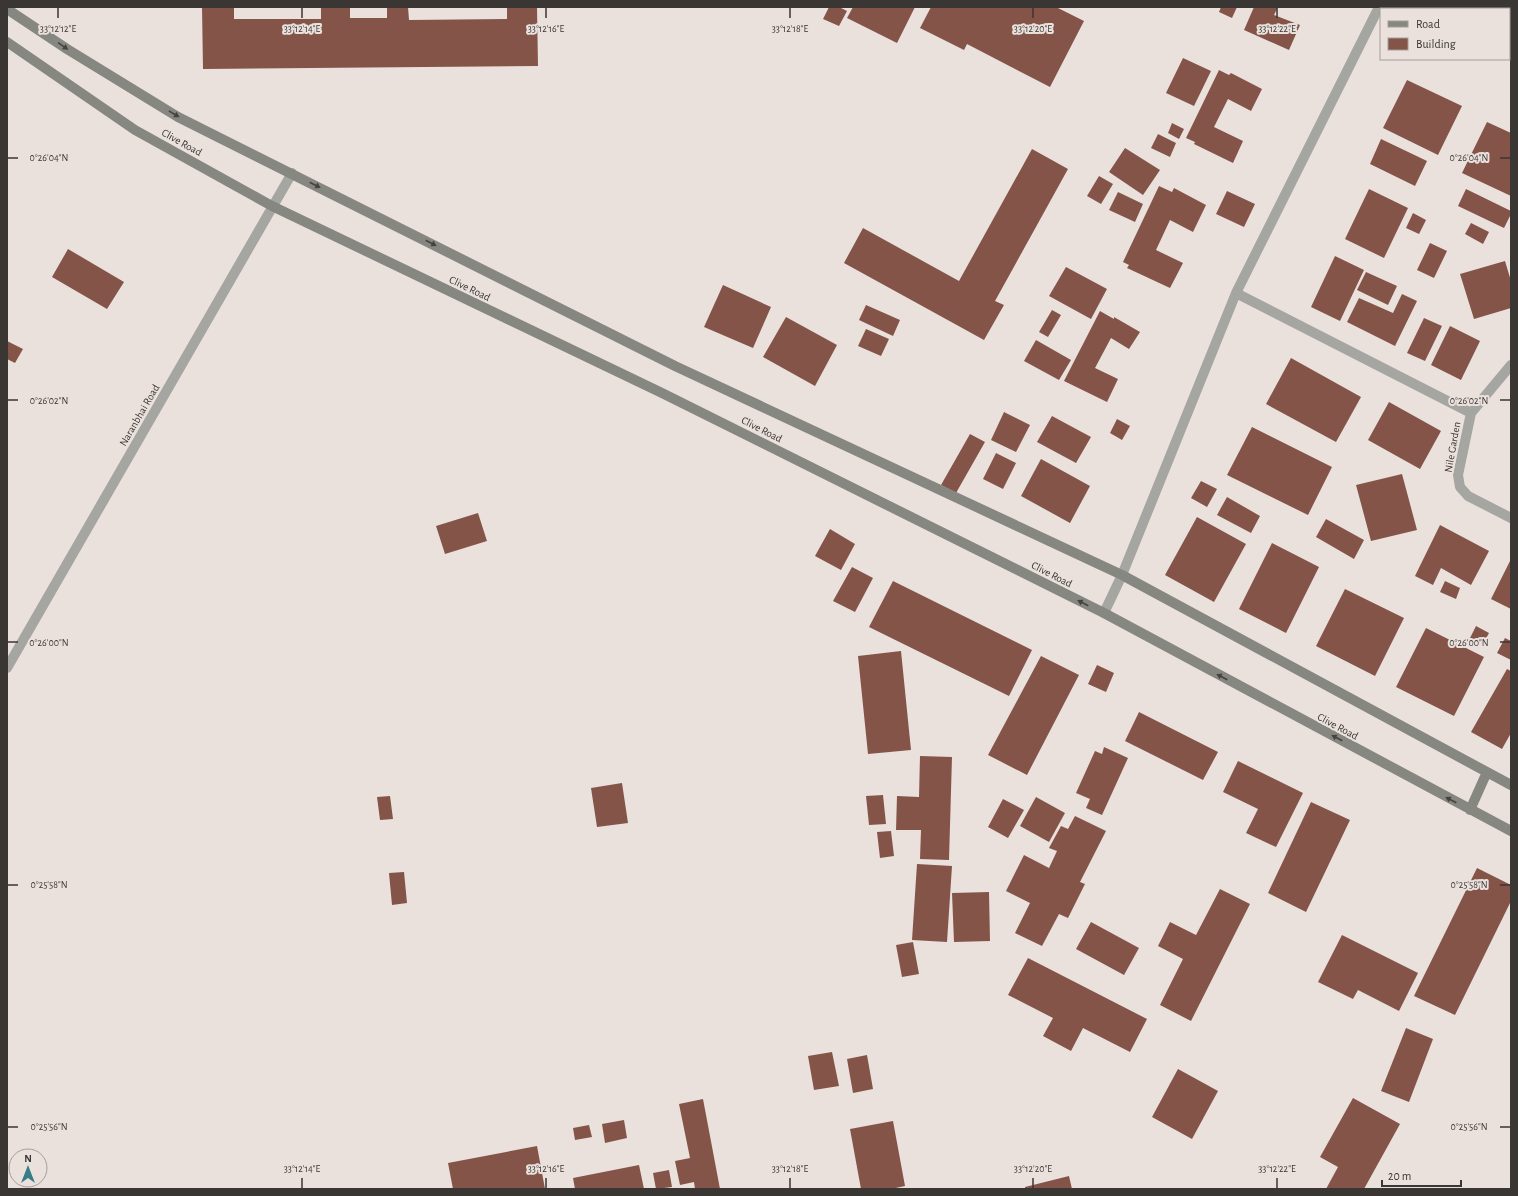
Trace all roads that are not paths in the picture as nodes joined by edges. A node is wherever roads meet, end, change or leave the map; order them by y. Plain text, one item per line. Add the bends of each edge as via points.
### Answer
1 (1379, 7) edge
2 (7, 9) edge
3 (7, 42) edge
4 (292, 173) junction
5 (272, 206) junction
6 (1236, 293) junction
7 (1511, 365) edge
8 (1471, 413) junction
9 (1511, 518) edge
10 (1122, 575) junction
11 (1104, 613) junction
12 (7, 668) edge
13 (1487, 772) junction
14 (1511, 784) edge
15 (1470, 810) junction
16 (1511, 831) edge

1 - 6 street
2 -> 4 street, Clive Road via 178,117
3 - 5 street, Clive Road via 135,130
4 - 5 street, Naranbhai Road
4 -> 10 street, Clive Road via 675,366
11 -> 5 street, Clive Road via 669,396
5 - 12 street, Naranbhai Road
6 - 8 street
6 - 10 street
7 - 8 street, Nile Garden
8 - 9 street, Nile Garden via 1458,475 1460,487 1468,496
10 - 11 street
10 - 13 street, Clive Road
15 -> 11 street, Clive Road
13 - 14 street, Clive Road
13 - 15 street
15 - 16 street, Clive Road

